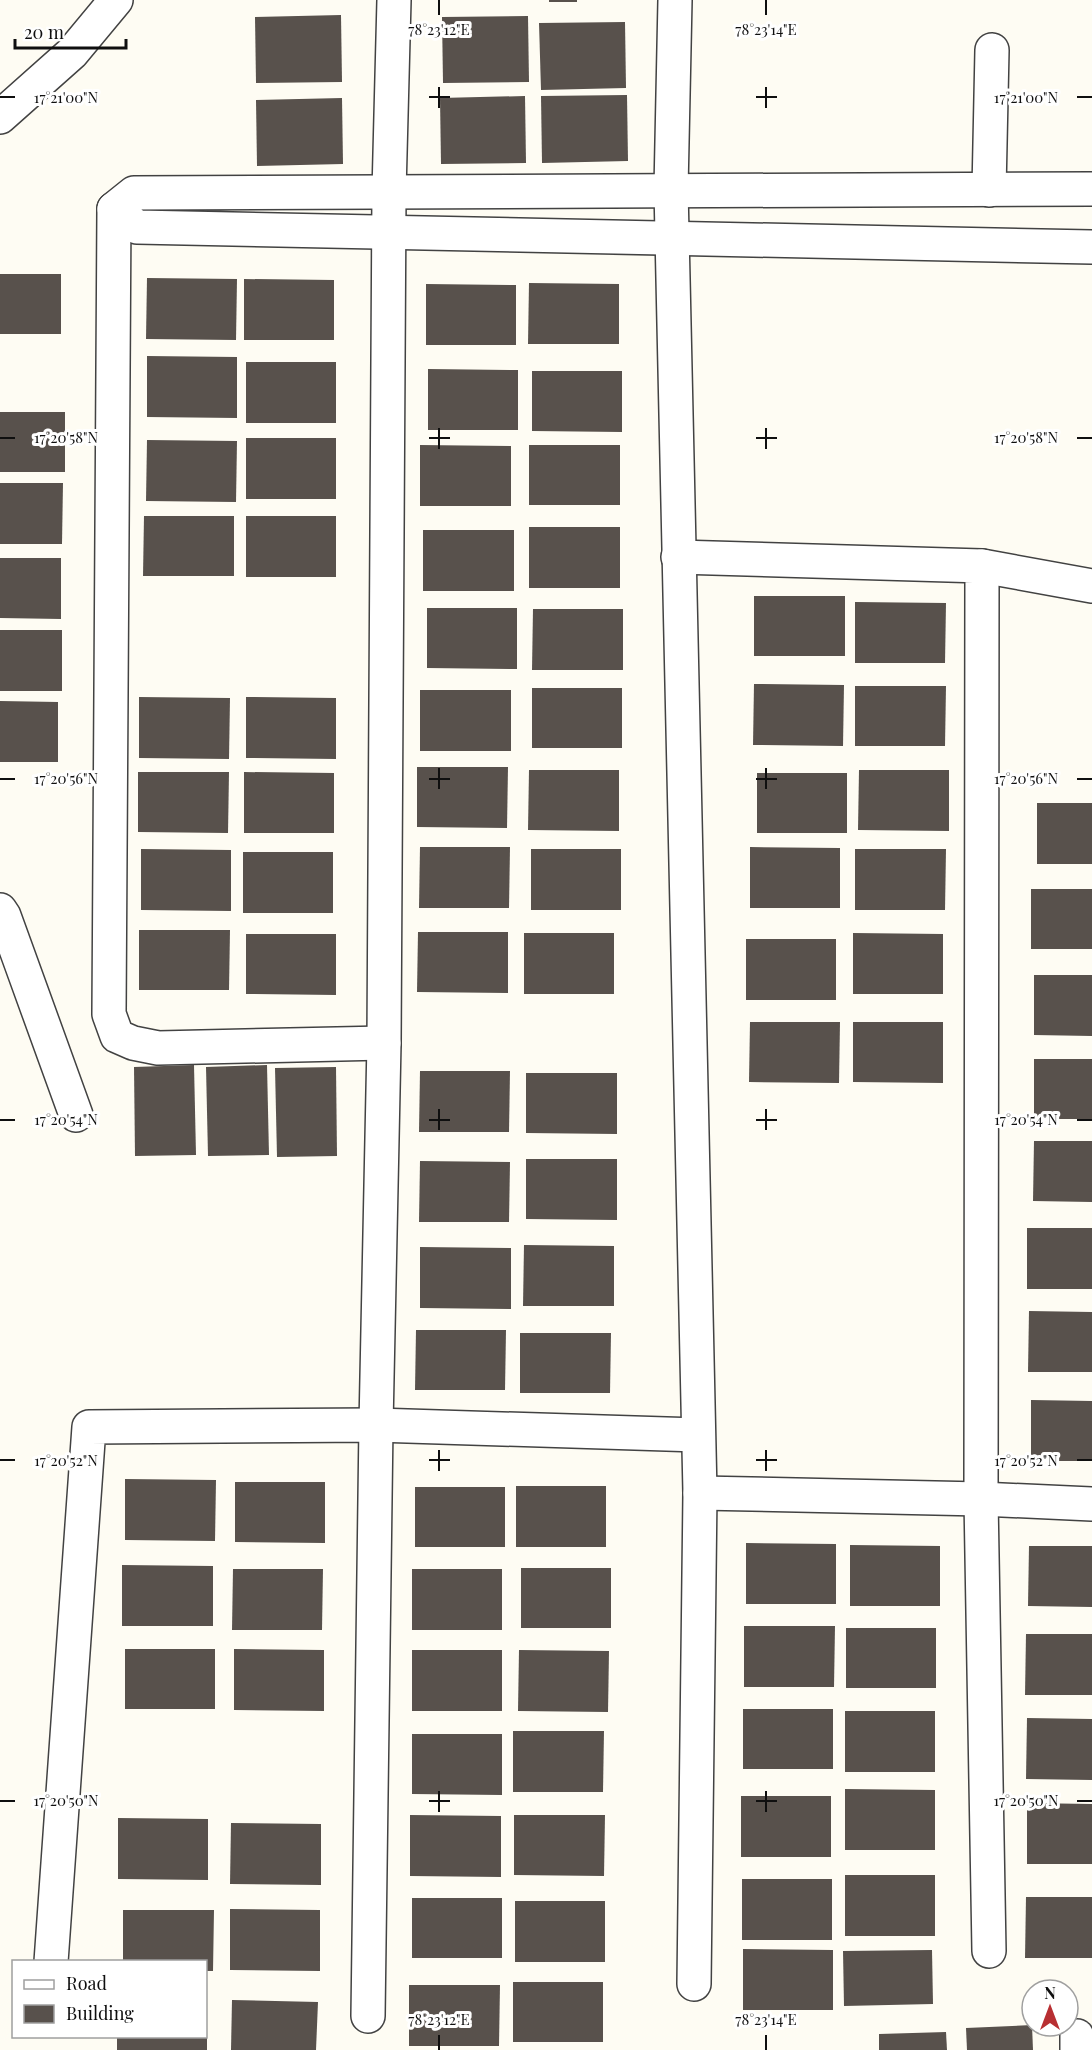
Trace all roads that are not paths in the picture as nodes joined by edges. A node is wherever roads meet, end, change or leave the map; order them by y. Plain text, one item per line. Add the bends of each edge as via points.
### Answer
1 (116, 0) edge
2 (394, 0) edge
3 (675, 0) edge
4 (992, 50) dead end
5 (0, 117) edge
6 (671, 189) junction
7 (1092, 189) edge
8 (989, 190) junction
9 (389, 192) junction
10 (114, 208) junction
11 (389, 232) junction
12 (672, 238) junction
13 (1092, 247) edge
14 (678, 558) junction
15 (982, 566) junction
16 (1092, 586) edge
17 (0, 910) edge
18 (384, 1043) junction
19 (76, 1115) dead end
20 (376, 1425) junction
21 (698, 1435) junction
22 (700, 1493) junction
23 (981, 1499) junction
24 (1092, 1504) edge
25 (989, 1951) dead end
26 (51, 1960) edge
27 (694, 1984) dead end
28 (368, 2016) dead end

1 - 5 street via 72,53
2 - 9 street
3 - 6 street
4 - 8 street
6 - 8 street
6 - 9 street
6 - 12 street
7 - 8 street
9 - 10 street via 134,193
9 - 11 street
10 - 11 street via 137,227
10 - 18 street via 110,1014 117,1036 158,1048
11 - 12 street
11 - 18 street
12 - 13 street
12 - 14 street
14 - 15 street
14 - 21 street
15 - 16 street
15 - 23 street
17 - 19 street
18 - 20 street
20 - 21 street
20 - 26 street via 89,1427
20 - 28 street
21 - 22 street
22 - 23 street
22 - 27 street
23 - 24 street
23 - 25 street

